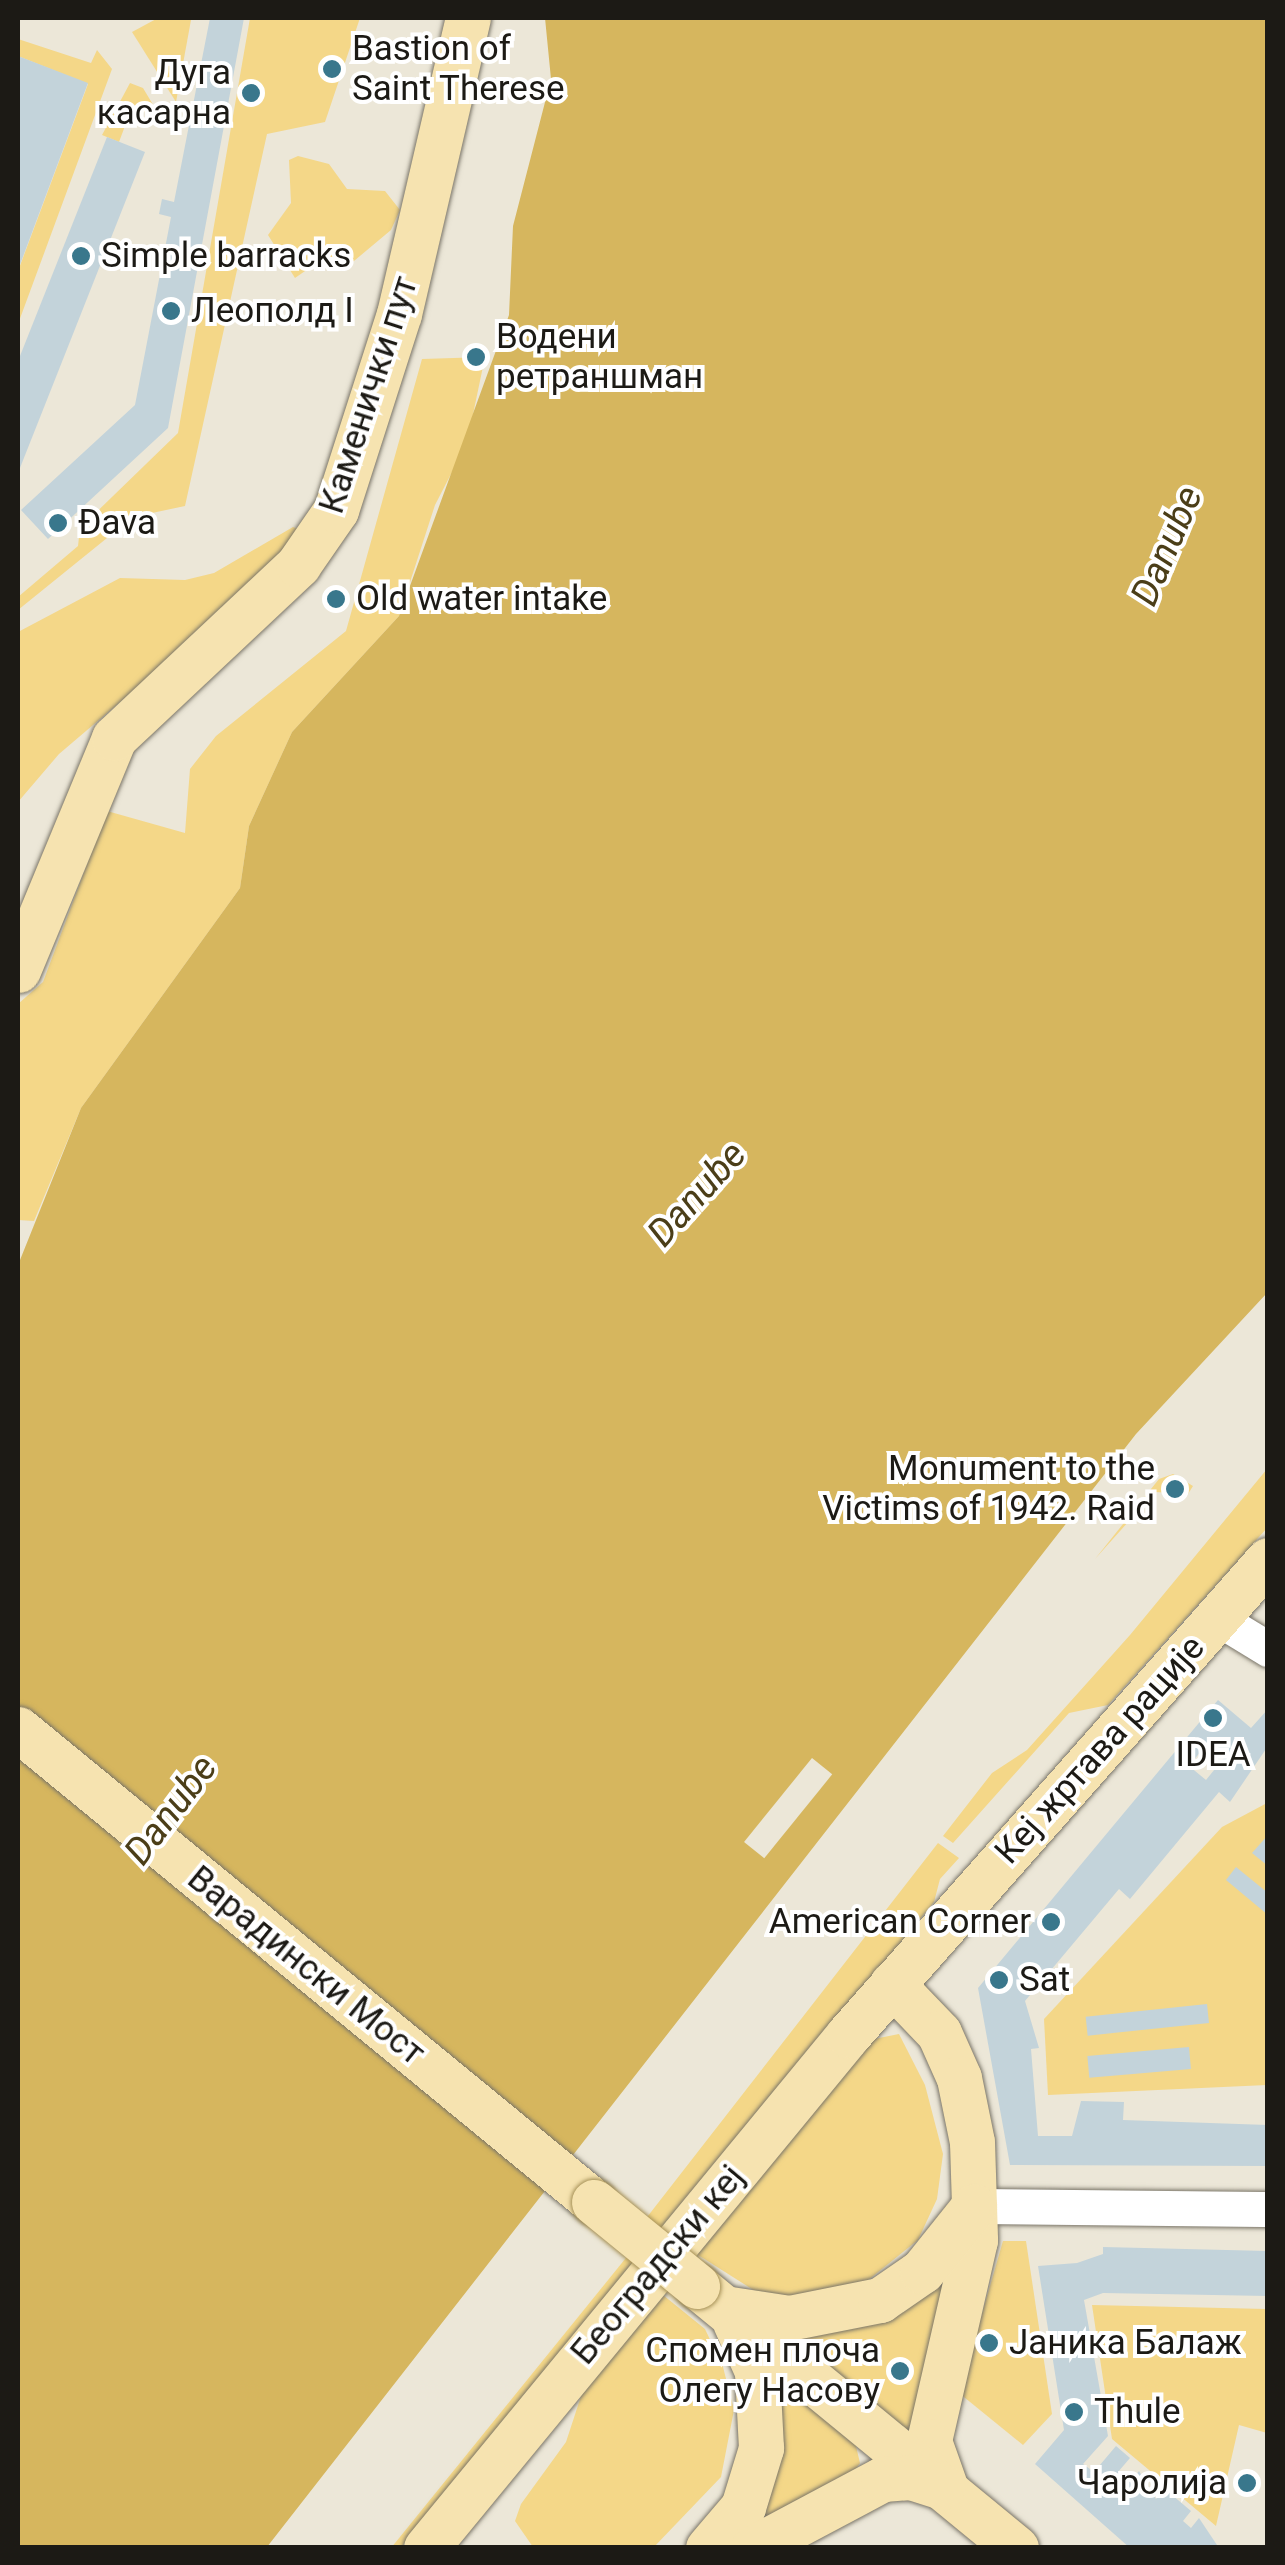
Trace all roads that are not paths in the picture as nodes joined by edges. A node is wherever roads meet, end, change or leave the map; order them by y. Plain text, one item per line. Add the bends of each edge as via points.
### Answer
1 (468, 18) edge
2 (18, 970) edge
3 (1268, 1560) edge
4 (1217, 1618) junction
5 (1268, 1649) edge
6 (18, 1729) edge
7 (892, 1984) junction
8 (974, 2206) junction
9 (1268, 2209) edge
10 (712, 2297) junction
11 (946, 2489) junction
12 (449, 2540) edge
13 (708, 2548) edge
14 (753, 2548) edge
15 (1016, 2548) edge

1 - 2 main road, Каменички пут via 458,84 398,314 336,510 298,565 114,738
3 - 4 main road, Кеј жртава рације
4 - 5 street
4 - 7 main road, Кеј жртава рације
6 - 10 main road, Варадински Мост, bridge
7 - 8 main road via 938,2034 959,2078
7 - 12 main road, Београдски кеј
8 - 9 street
8 - 10 main road via 922,2271 880,2300 789,2318
8 - 11 main road via 975,2240 928,2441
10 - 11 main road, Варадински Мост
10 - 13 main road via 757,2371 761,2448 743,2507
11 - 14 main road via 911,2476 883,2479
11 - 15 main road, Варадински Мост

